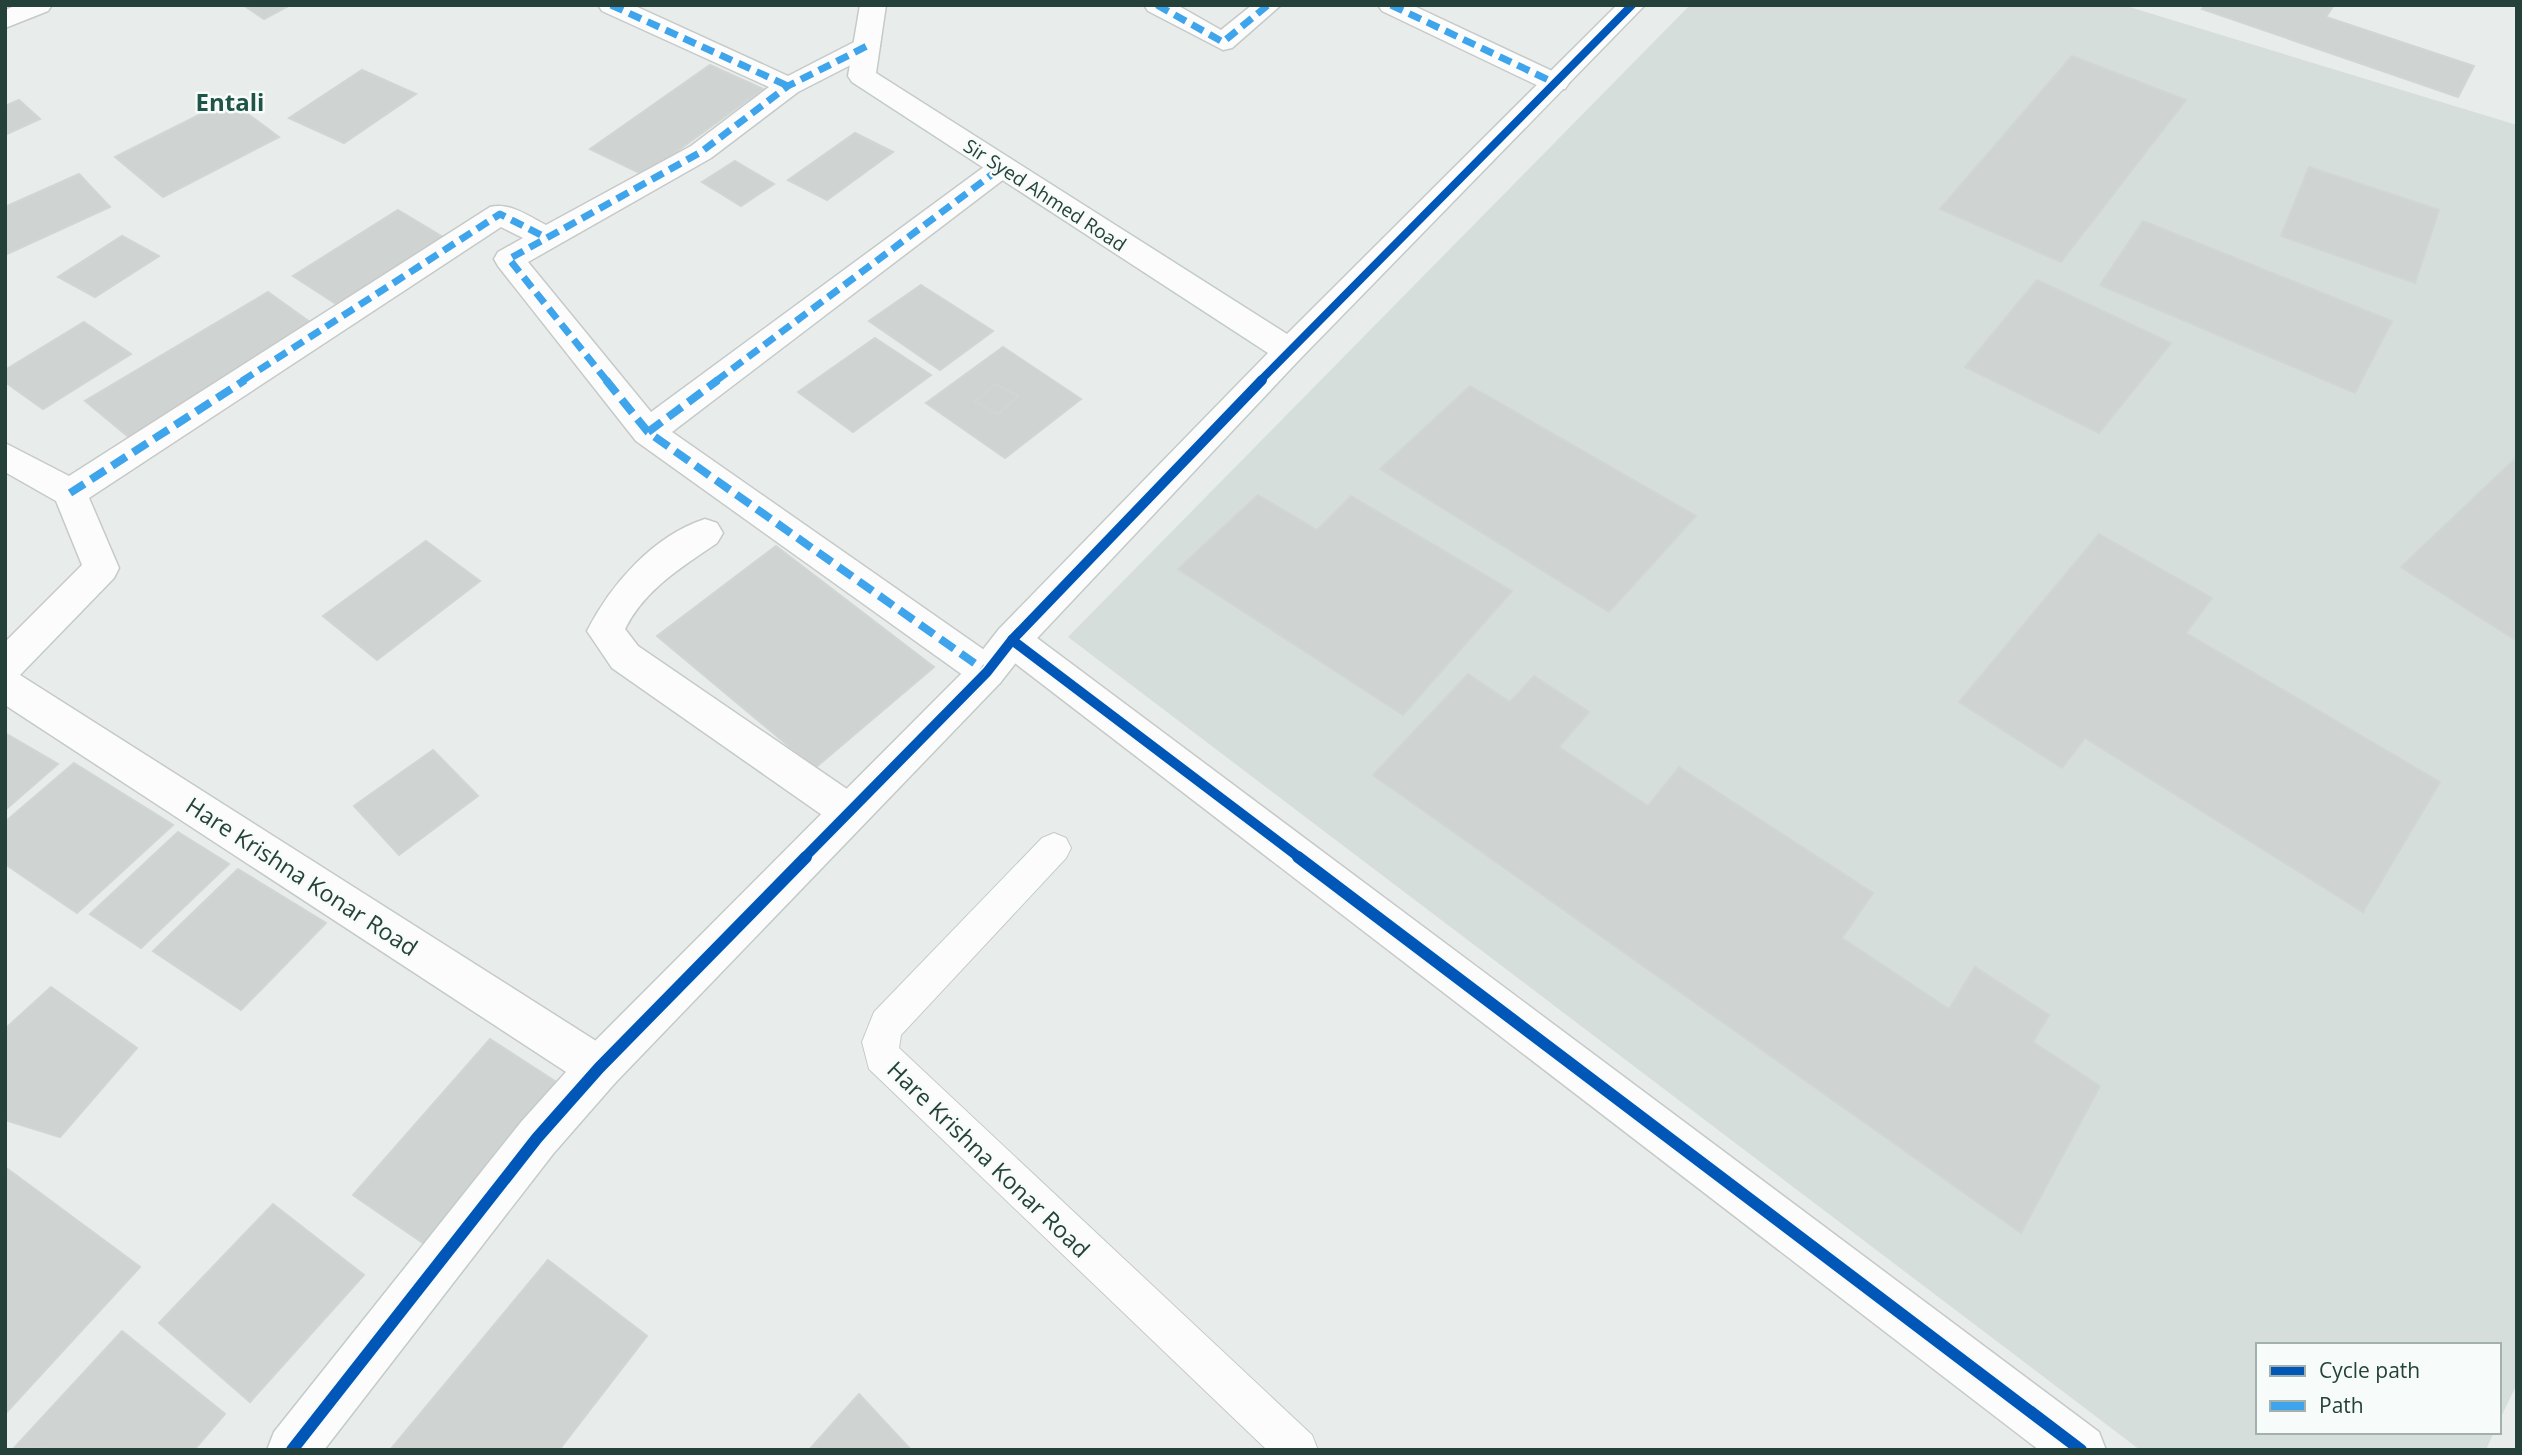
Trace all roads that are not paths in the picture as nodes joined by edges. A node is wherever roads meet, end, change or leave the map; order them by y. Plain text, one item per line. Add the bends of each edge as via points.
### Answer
1 (39, 5) edge
2 (611, 5) edge
3 (873, 5) edge
4 (1157, 5) edge
5 (1268, 5) edge
6 (1391, 5) edge
7 (1632, 5) edge
8 (5, 20) edge
9 (867, 46) junction
10 (1555, 83) junction
11 (788, 86) junction
12 (1002, 167) junction
13 (548, 238) junction
14 (1289, 351) junction
15 (648, 432) junction
16 (5, 457) edge
17 (70, 493) junction
18 (705, 533) dead end
19 (1000, 656) junction
20 (5, 666) edge
21 (5, 685) edge
22 (849, 812) junction
23 (1054, 848) dead end
24 (600, 1068) junction
25 (292, 1450) edge
26 (1297, 1450) edge
27 (2081, 1450) edge

1 - 8 street
2 - 11 street
3 - 9 street, Sir Syed Ahmed Road
4 - 5 street via 1223,42
6 - 10 street
7 - 10 street
9 - 11 street
9 - 12 street, Sir Syed Ahmed Road via 862,76
10 - 14 street
11 - 13 street via 701,152
12 - 14 street, Sir Syed Ahmed Road
12 - 15 street
13 - 15 street via 509,259
13 - 17 street via 500,214
14 - 19 street
15 - 19 street
16 - 17 street
17 - 20 street via 101,568
18 - 22 street via 632,584 605,631 625,657
19 - 22 street
19 - 27 street
21 - 24 street, Hare Krishna Konar Road
22 - 24 street
23 - 26 lane, Hare Krishna Konar Road via 887,1024 880,1042 882,1057
24 - 25 street via 537,1138

